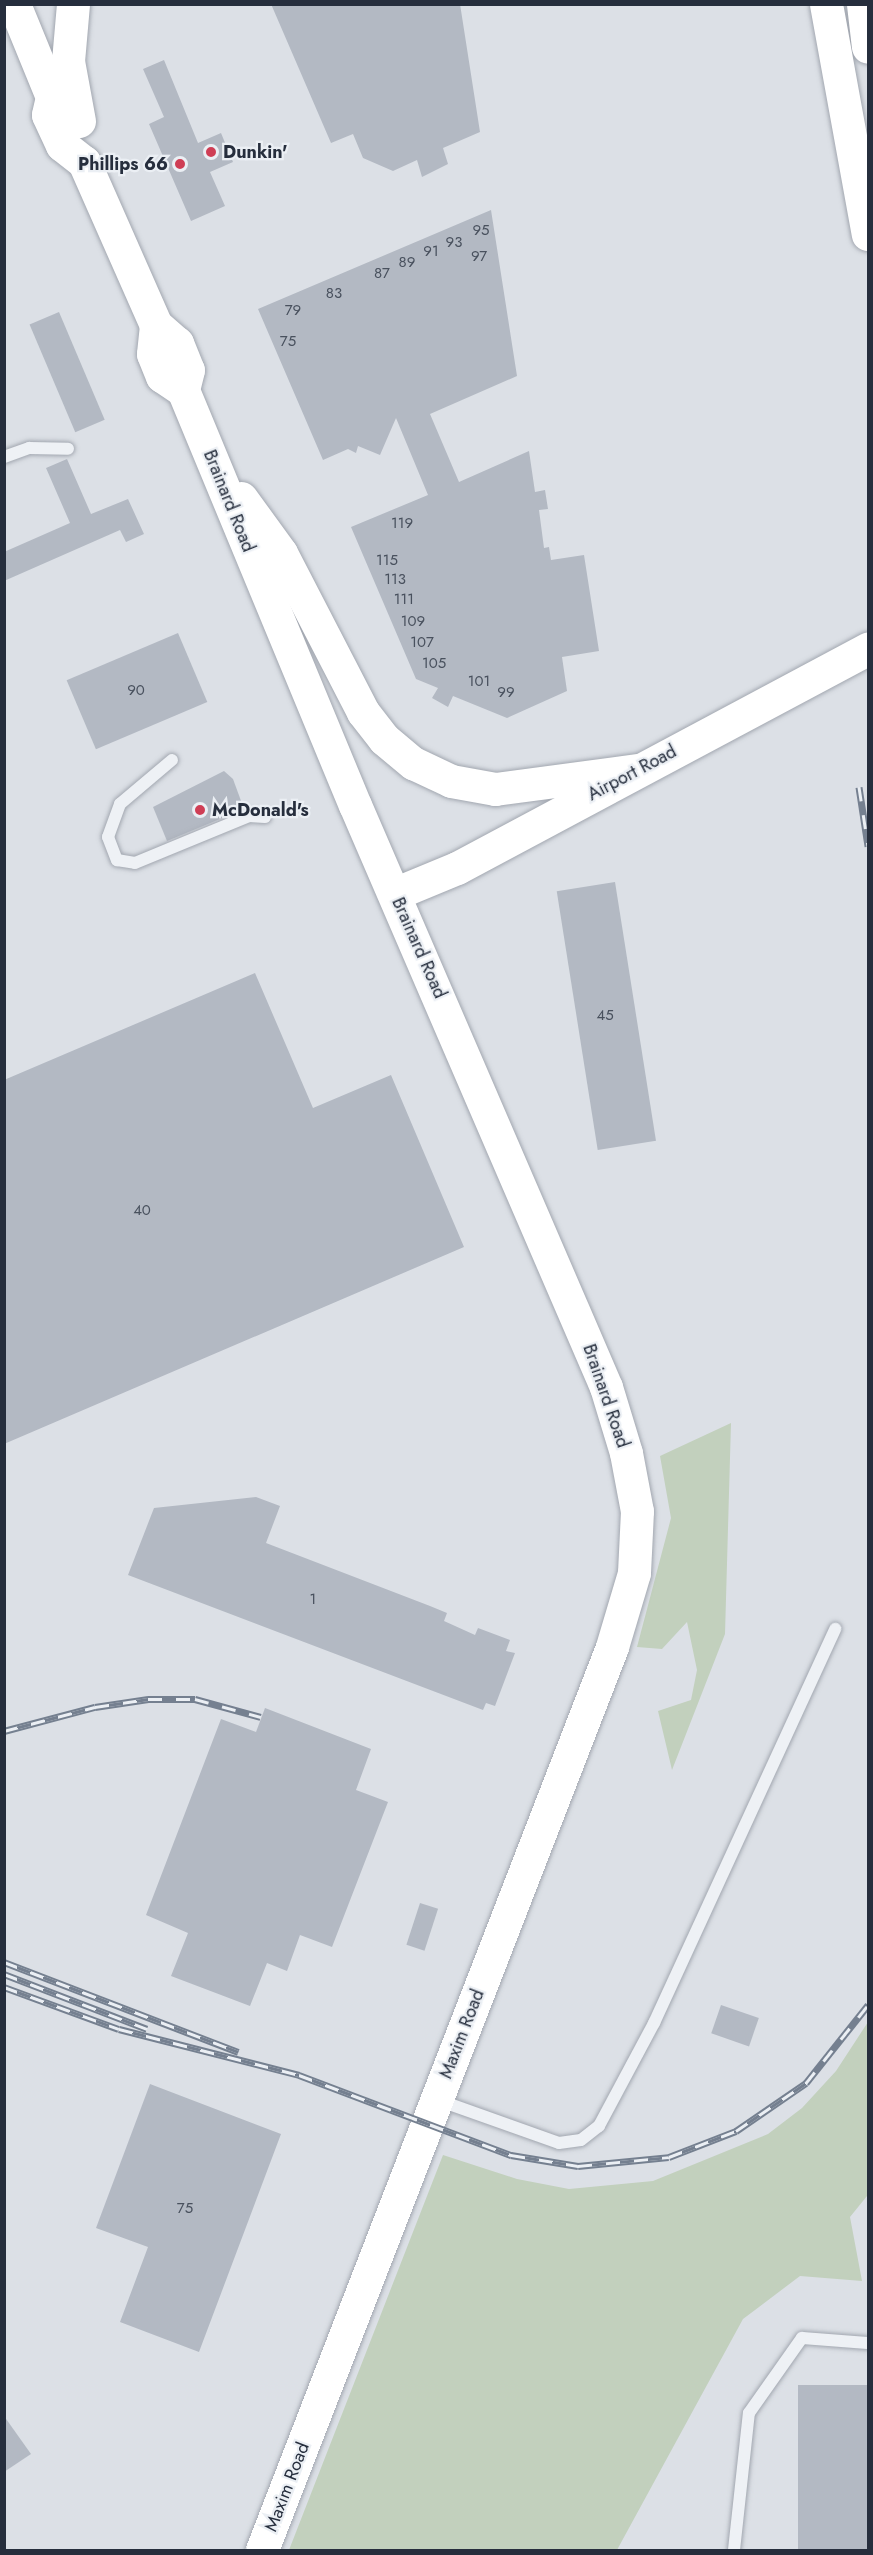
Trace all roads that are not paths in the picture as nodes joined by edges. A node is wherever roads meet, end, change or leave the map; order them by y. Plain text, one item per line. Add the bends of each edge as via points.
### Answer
1 (14, 4) edge
2 (73, 4) edge
3 (826, 4) edge
4 (863, 4) edge
5 (868, 48) edge
6 (52, 97) junction
7 (79, 121) junction
8 (84, 162) junction
9 (868, 234) edge
10 (68, 449) dead end
11 (4, 457) edge
12 (212, 459) junction
13 (868, 650) edge
14 (172, 760) dead end
15 (637, 770) junction
16 (265, 817) dead end
17 (394, 894) junction
18 (637, 1511) joint
19 (835, 1629) dead end
20 (437, 2100) junction
21 (868, 2343) edge
22 (262, 2550) edge
23 (734, 2550) edge

1 - 6 main road, Brainard Road
2 - 7 main road via 68,61
3 - 9 main road
4 - 5 main road
6 - 7 main road, Brainard Road via 72,108
6 - 8 main road, Brainard Road via 48,115 62,145
7 - 8 main road, Brainard Road via 89,142
8 - 12 main road, Brainard Road via 156,325 177,343 188,370 183,390
10 - 11 lane via 29,448
12 - 15 main road via 281,553 363,712 408,759 452,781 495,789
12 - 17 main road, Brainard Road
13 - 15 main road, Airport Road
14 - 16 lane via 120,804 108,837 117,860 135,863 249,816
15 - 17 main road, Airport Road via 457,868
17 - 18 main road, Brainard Road via 606,1388 626,1453
18 - 20 main road, Maxim Road via 634,1573 612,1647
19 - 20 lane via 654,2023 599,2126 581,2140 559,2143
20 - 22 main road, Maxim Road
21 - 23 lane via 802,2338 749,2413

